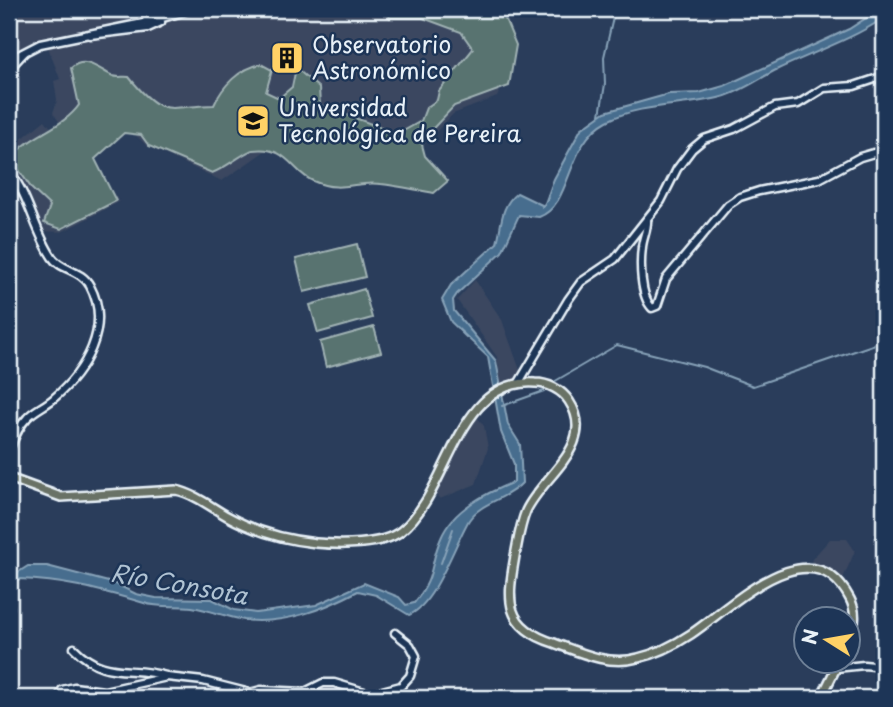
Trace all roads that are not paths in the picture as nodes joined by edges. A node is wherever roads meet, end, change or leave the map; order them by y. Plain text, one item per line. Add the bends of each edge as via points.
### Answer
1 (145, 9) edge
2 (192, 9) edge
3 (148, 25) junction
4 (31, 48) junction
5 (9, 61) edge
6 (9, 69) edge
7 (884, 76) edge
8 (884, 150) edge
9 (9, 171) edge
10 (647, 219) junction
11 (517, 384) junction
12 (9, 451) edge
13 (9, 478) edge
14 (853, 606) edge
15 (395, 634) dead end
16 (75, 649) dead end
17 (862, 665) edge
18 (884, 667) edge
19 (832, 676) edge
20 (167, 677) junction
21 (59, 698) edge
22 (821, 698) edge

1 - 3 street
2 - 3 street
3 - 4 street
4 - 5 street
4 - 6 street
7 - 10 street via 854,86 824,88 798,104 775,107 704,139 677,169
8 - 10 street via 860,157 819,180 759,191 729,205 666,279 657,306 652,308 644,288 642,246
9 - 12 street via 20,185 53,259 78,273 91,287 97,331 93,349 53,400 28,416
10 - 11 street via 607,267 581,282
11 - 13 main road via 479,407 411,521 393,536 375,540 319,543 284,537 252,528 176,490 61,497
11 - 14 main road via 556,389 570,402 578,424 571,450 535,494 520,528 509,600 524,629 596,657 639,658 684,639 754,586 809,568 838,580
15 - 20 street via 416,656 410,676 389,691 371,694 346,684 323,683 305,692 250,693
16 - 20 street via 111,672
17 - 18 street
19 - 22 main road
20 - 21 street via 104,691 68,687

